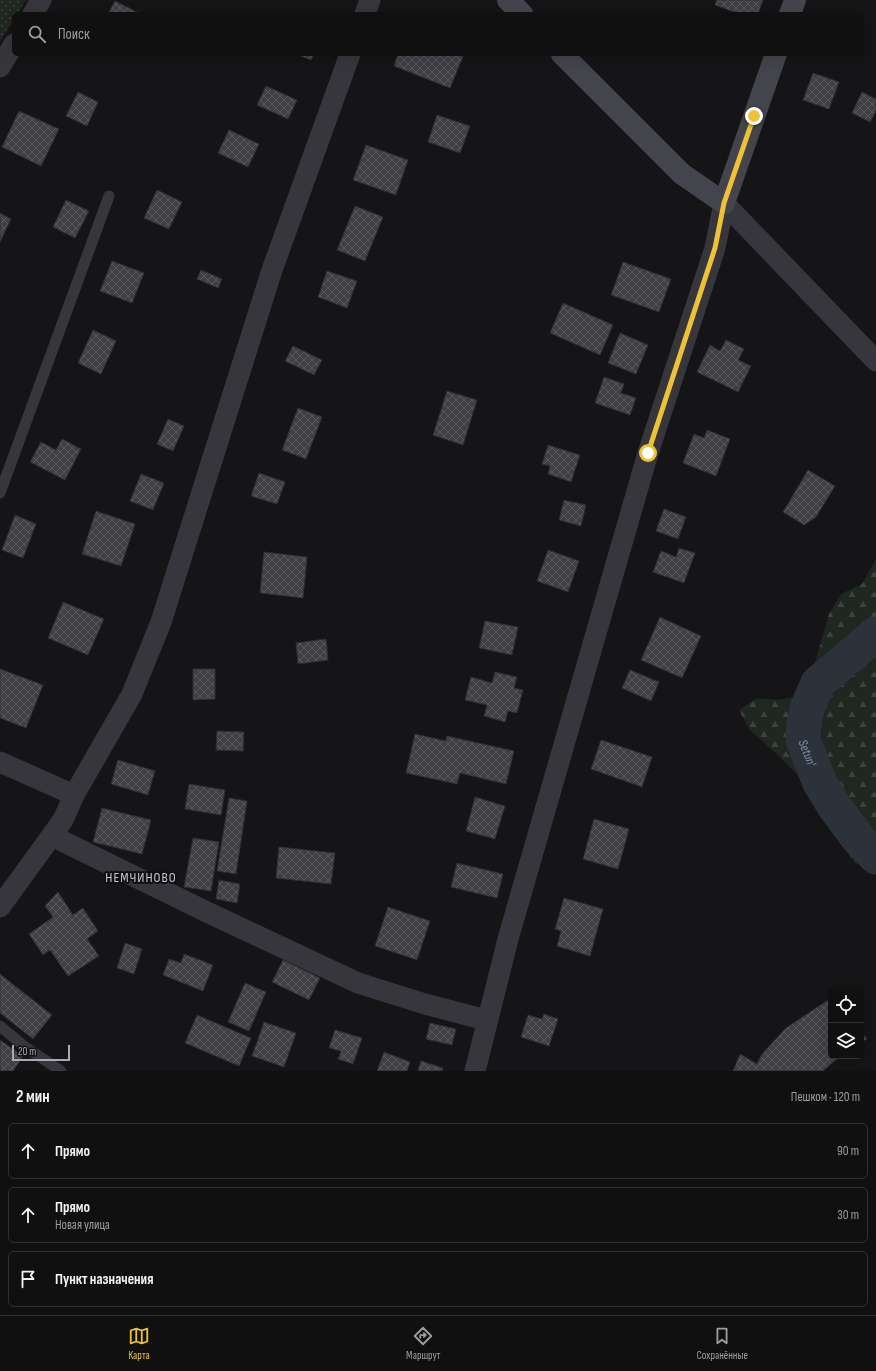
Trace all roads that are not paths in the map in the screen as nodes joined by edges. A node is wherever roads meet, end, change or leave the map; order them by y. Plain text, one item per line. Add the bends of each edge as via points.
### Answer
1 (41, 0) edge
2 (370, 0) edge
3 (508, 0) edge
4 (795, 0) edge
5 (34, 12) edge
6 (366, 12) edge
7 (520, 12) edge
8 (791, 12) edge
9 (12, 47) edge
10 (349, 56) edge
11 (564, 56) edge
12 (775, 56) edge
13 (0, 67) edge
14 (109, 196) dead end
15 (724, 203) junction
16 (876, 361) edge
17 (0, 493) edge
18 (0, 762) edge
19 (74, 795) junction
20 (52, 836) junction
21 (0, 907) edge
22 (486, 1020) junction
23 (0, 1026) edge
24 (61, 1071) edge
25 (475, 1071) edge

1 - 5 street
2 - 6 street
3 - 7 street
4 - 8 street
9 - 13 street
10 - 19 street via 272,270 161,622 132,694
11 - 15 street via 682,174
12 - 15 street
14 - 17 lane
15 - 16 street
15 - 22 street via 715,248 648,453
18 - 19 street
19 - 20 street via 63,820
20 - 21 street
20 - 22 street via 358,983
22 - 25 street
23 - 24 lane

